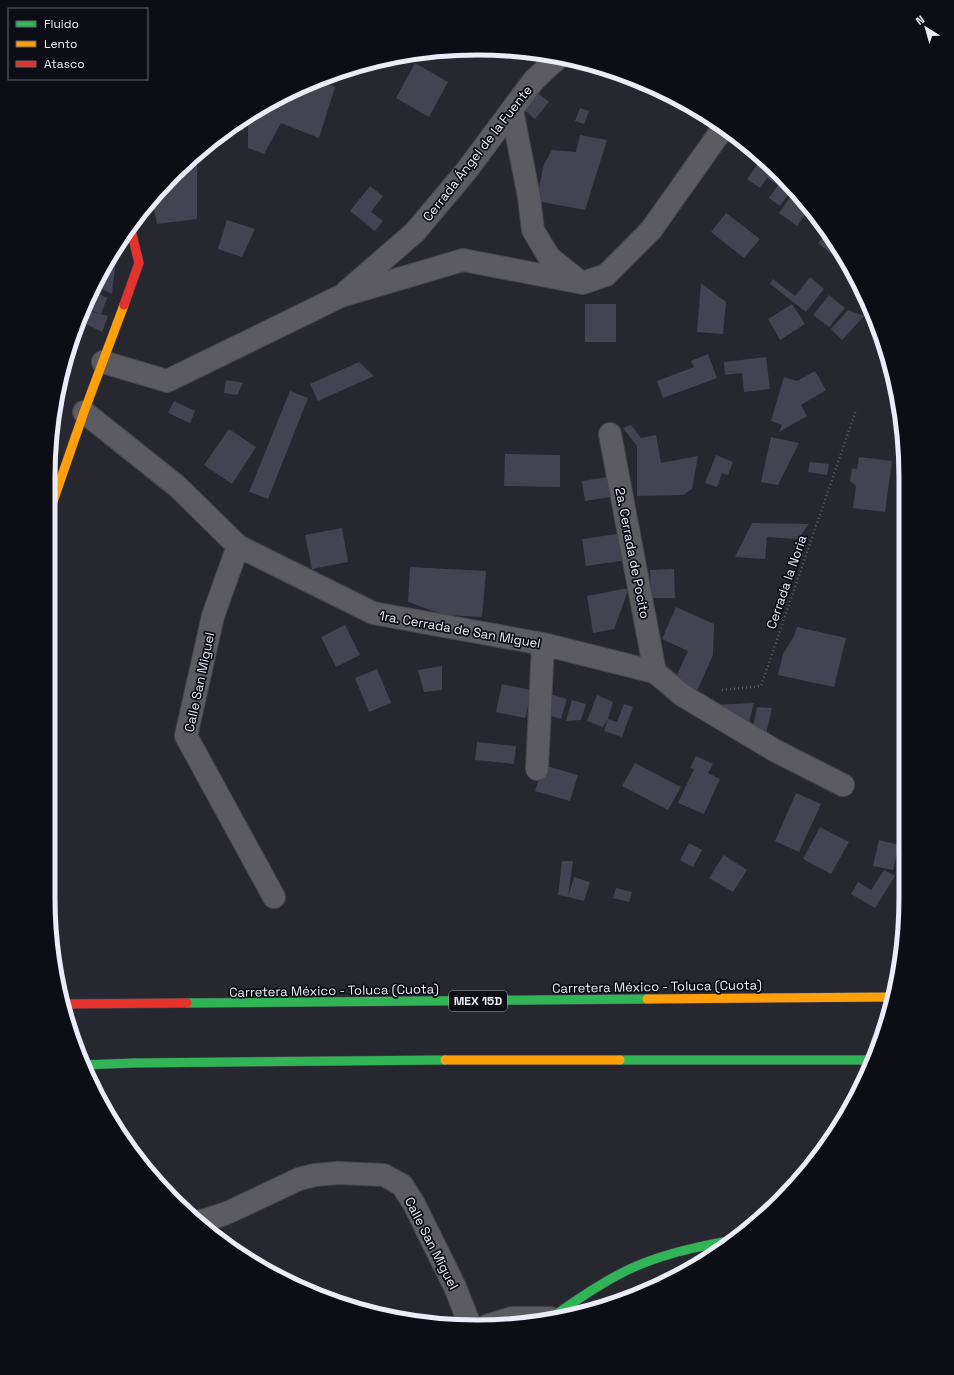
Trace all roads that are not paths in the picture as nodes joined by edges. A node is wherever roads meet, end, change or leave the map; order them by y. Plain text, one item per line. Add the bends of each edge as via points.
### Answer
1 (553, 62) edge
2 (512, 110) junction
3 (720, 132) edge
4 (132, 234) edge
5 (583, 283) junction
6 (341, 296) junction
7 (104, 362) junction
8 (84, 412) junction
9 (610, 434) dead end
10 (55, 496) edge
11 (238, 546) junction
12 (543, 644) junction
13 (655, 672) junction
14 (537, 769) dead end
15 (842, 786) dead end
16 (274, 897) dead end
17 (887, 997) edge
18 (68, 1004) edge
19 (867, 1060) edge
20 (90, 1065) edge
21 (205, 1220) edge
22 (721, 1242) edge
23 (559, 1312) edge
24 (468, 1320) edge

1 - 2 street, Cerrada Ángel de la Fuente via 534,80
2 - 5 street via 533,230 549,257
2 - 6 street, Cerrada Ángel de la Fuente via 467,170 415,232
3 - 5 street via 651,230 606,275
4 - 7 main road via 139,263
5 - 6 street, Cerrada Ángel de la Fuente via 463,260
6 - 7 street, Cerrada Ángel de la Fuente via 167,381
7 - 8 main road
8 - 10 main road
8 - 11 street, 1ra. Cerrada de San Miguel via 178,487
9 - 13 street, 2a. Cerrada de Pocito
11 - 12 street, 1ra. Cerrada de San Miguel via 373,613
11 - 16 street, Calle San Miguel via 213,616 186,736
12 - 13 street, 1ra. Cerrada de San Miguel
12 - 14 street
13 - 15 street, 1ra. Cerrada de San Miguel via 682,695 774,750
17 - 18 main road, Carretera México - Toluca (Cuota) / MEX 15D
19 - 20 main road via 432,1060
21 - 24 street, Calle San Miguel via 227,1213 299,1179 338,1173 384,1175 402,1185 414,1204 455,1287
22 - 23 main road via 654,1258 617,1275

